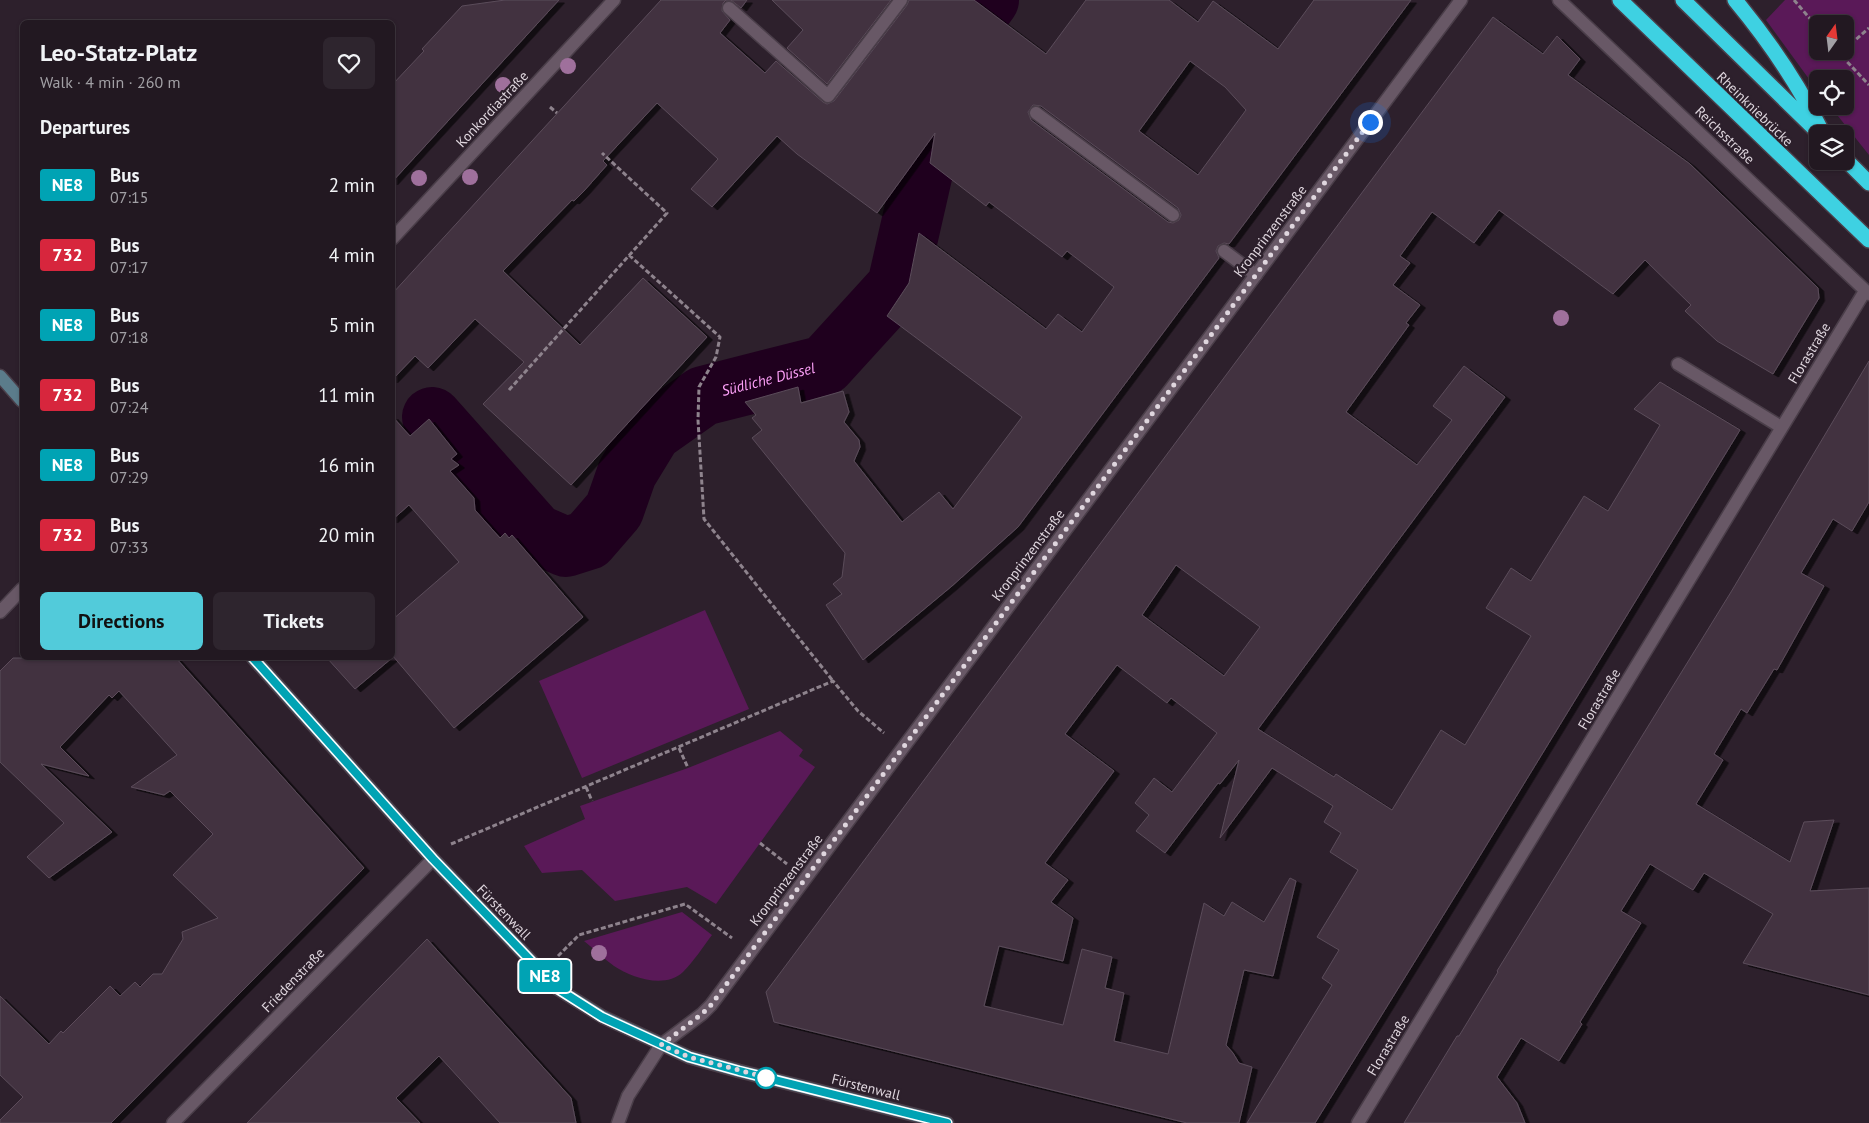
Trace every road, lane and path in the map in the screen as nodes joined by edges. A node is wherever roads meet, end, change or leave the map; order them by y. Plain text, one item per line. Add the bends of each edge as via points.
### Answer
1 (614, 0) edge
2 (902, 0) edge
3 (1461, 0) edge
4 (1560, 0) edge
5 (1620, 0) edge
6 (1683, 0) edge
7 (1734, 0) edge
8 (1794, 0) edge
9 (729, 8) dead end
10 (1809, 18) edge
11 (1869, 28) edge
12 (1854, 40) edge
13 (1846, 60) edge
14 (1869, 85) edge
15 (550, 107) dead end
16 (557, 113) dead end
17 (1036, 113) dead end
18 (1812, 125) edge
19 (1817, 125) edge
20 (602, 153) dead end
21 (1854, 168) edge
22 (1869, 183) edge
23 (1173, 215) dead end
24 (395, 236) edge
25 (1869, 240) edge
26 (1224, 251) dead end
27 (629, 255) junction
28 (1256, 275) junction
29 (1867, 292) edge
30 (1678, 364) dead end
31 (0, 376) edge
32 (509, 390) dead end
33 (20, 399) edge
34 (1781, 427) junction
35 (20, 590) edge
36 (0, 612) edge
37 (254, 660) edge
38 (833, 681) junction
39 (679, 748) junction
40 (902, 748) junction
41 (688, 768) dead end
42 (586, 786) junction
43 (592, 802) dead end
44 (760, 843) dead end
45 (433, 859) junction
46 (806, 878) junction
47 (751, 951) junction
48 (542, 972) junction
49 (661, 1045) junction
50 (173, 1123) edge
51 (618, 1123) edge
52 (947, 1123) edge
53 (1358, 1123) edge

1 - 24 street, Konkordiastraße
2 - 9 street via 828,96
3 - 28 street, Kronprinzenstraße
4 - 29 street, Reichsstraße
5 - 25 highway, Rheinkniebrücke
6 - 18 highway, Rheinkniebrücke
7 - 19 highway via 1779,57 1803,94
8 - 10 path
11 - 12 path
13 - 14 path
15 - 16 path
17 - 23 street
20 - 27 path via 668,212
21 - 22 highway
26 - 28 street
27 - 32 path
27 - 38 path via 720,338 716,357 699,388 704,519
28 - 40 street, Kronprinzenstraße
29 - 34 street, Florastraße
30 - 34 street
31 - 33 street
34 - 53 street, Florastraße
35 - 36 street
37 - 45 street, Fürstenwall
38 - 39 path
38 - 40 path via 858,711
39 - 41 path
39 - 42 path
40 - 46 street, Kronprinzenstraße
42 - 43 path
42 - 45 path via 448,846
44 - 46 path
45 - 48 street, Fürstenwall
45 - 50 street, Friedenstraße
46 - 47 street, Kronprinzenstraße
47 - 48 path via 685,904 579,934
47 - 49 street, Kronprinzenstraße via 711,1005
48 - 49 street, Fürstenwall via 558,989 587,1009
49 - 51 street, Kronprinzenstraße via 628,1096
49 - 52 street, Fürstenwall via 689,1057 739,1071

